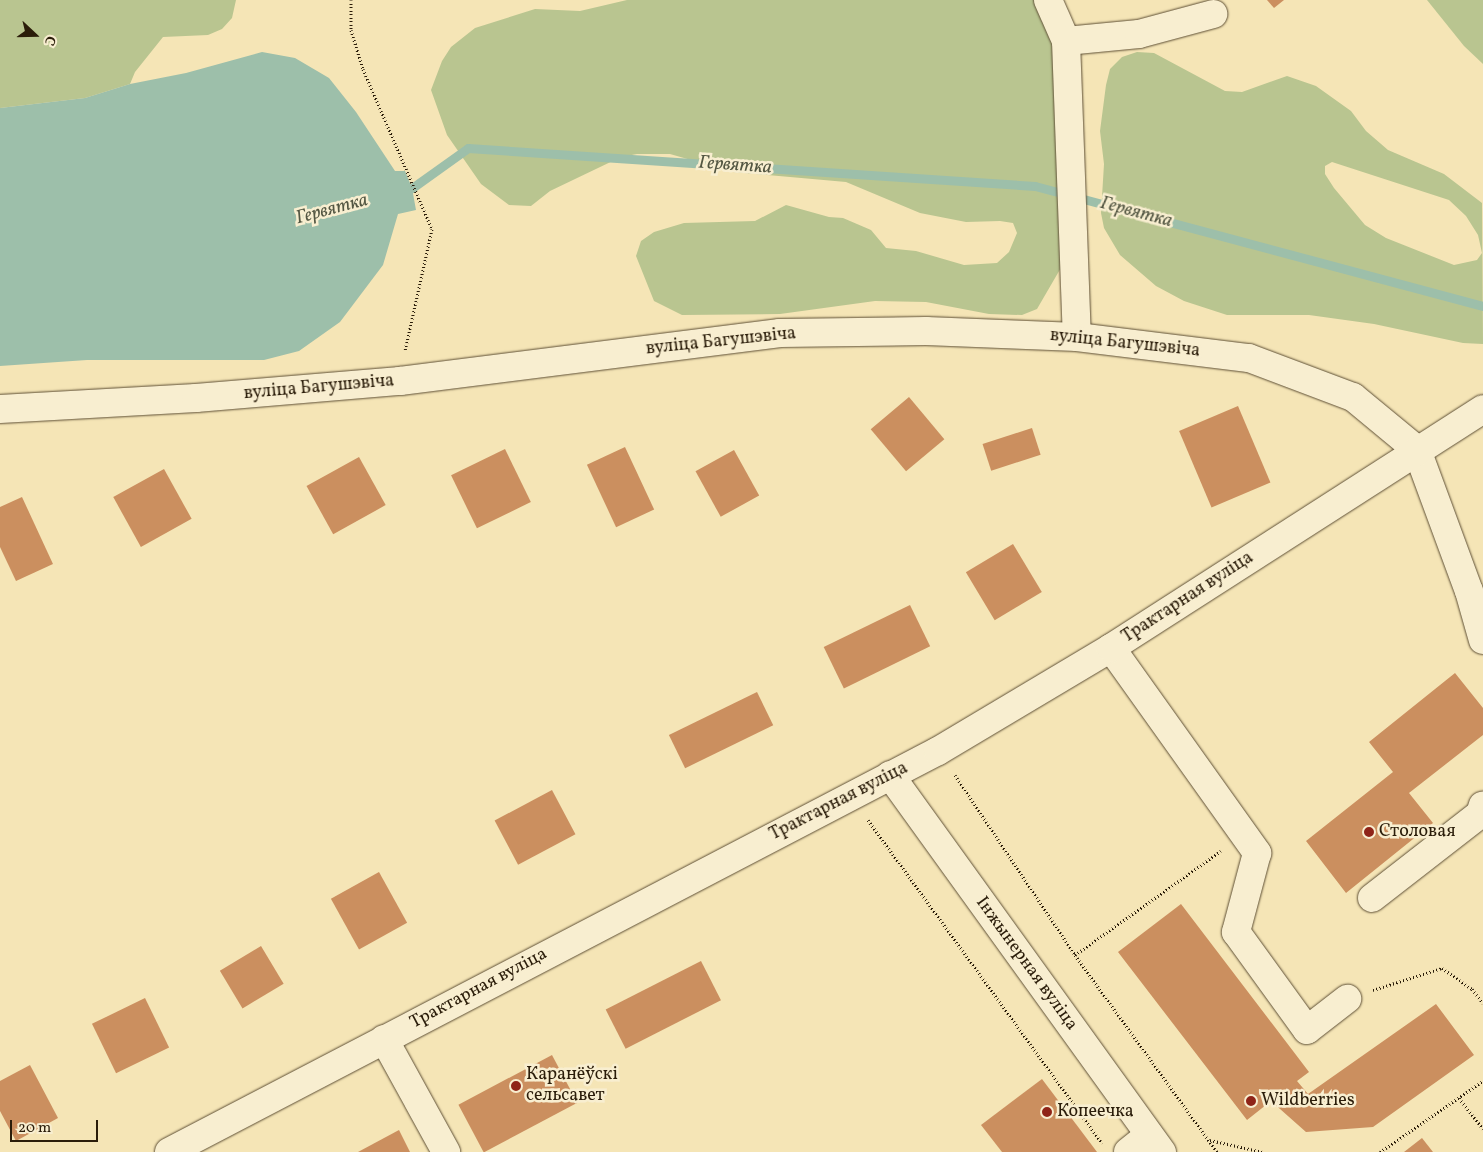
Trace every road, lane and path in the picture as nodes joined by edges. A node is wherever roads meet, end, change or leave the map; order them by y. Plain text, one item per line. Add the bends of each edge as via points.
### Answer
1 (351, 0) edge
2 (1048, 0) edge
3 (1213, 14) dead end
4 (1066, 41) junction
5 (1077, 337) junction
6 (400, 381) junction
7 (0, 409) edge
8 (1483, 409) edge
9 (1417, 450) junction
10 (1483, 640) edge
11 (1111, 648) junction
12 (938, 751) junction
13 (890, 776) junction
14 (850, 796) junction
15 (1483, 804) edge
16 (1244, 834) junction
17 (1372, 898) dead end
18 (1075, 955) junction
19 (1347, 999) joint
20 (1483, 1004) edge
21 (384, 1039) junction
22 (1483, 1081) edge
23 (1459, 1098) junction
24 (1483, 1129) edge
25 (1208, 1140) junction
26 (1156, 1144) edge
27 (169, 1152) edge
28 (446, 1152) edge
29 (1108, 1152) edge
30 (1128, 1152) edge
31 (1217, 1152) edge
32 (1263, 1152) edge
33 (1380, 1152) edge

1 - 6 path via 350,30 363,69 432,229
2 - 4 street
3 - 4 street via 1139,34
4 - 5 street
5 - 6 street, вуліца Багушэвіча via 926,331 780,333
5 - 9 street, вуліца Багушэвіча via 1249,358 1353,397
6 - 7 street, вуліца Багушэвіча via 196,398
8 - 9 street, Трактарная вуліца
9 - 10 street via 1469,591
9 - 11 street, Трактарная вуліца
11 - 12 street, Трактарная вуліца
11 - 16 street
12 - 13 street, Трактарная вуліца
12 - 18 path
13 - 14 street, Трактарная вуліца
13 - 26 street, Інжынерная вуліца
14 - 21 street, Трактарная вуліца
14 - 29 path
15 - 17 street via 1480,814
16 - 18 path
16 - 19 street via 1257,853 1236,932 1307,1030
18 - 25 path
19 - 20 path via 1442,968 1472,989
21 - 27 street, Трактарная вуліца
21 - 28 street
22 - 23 path
23 - 24 path
23 - 33 path
25 - 31 path
25 - 32 path
26 - 30 street

